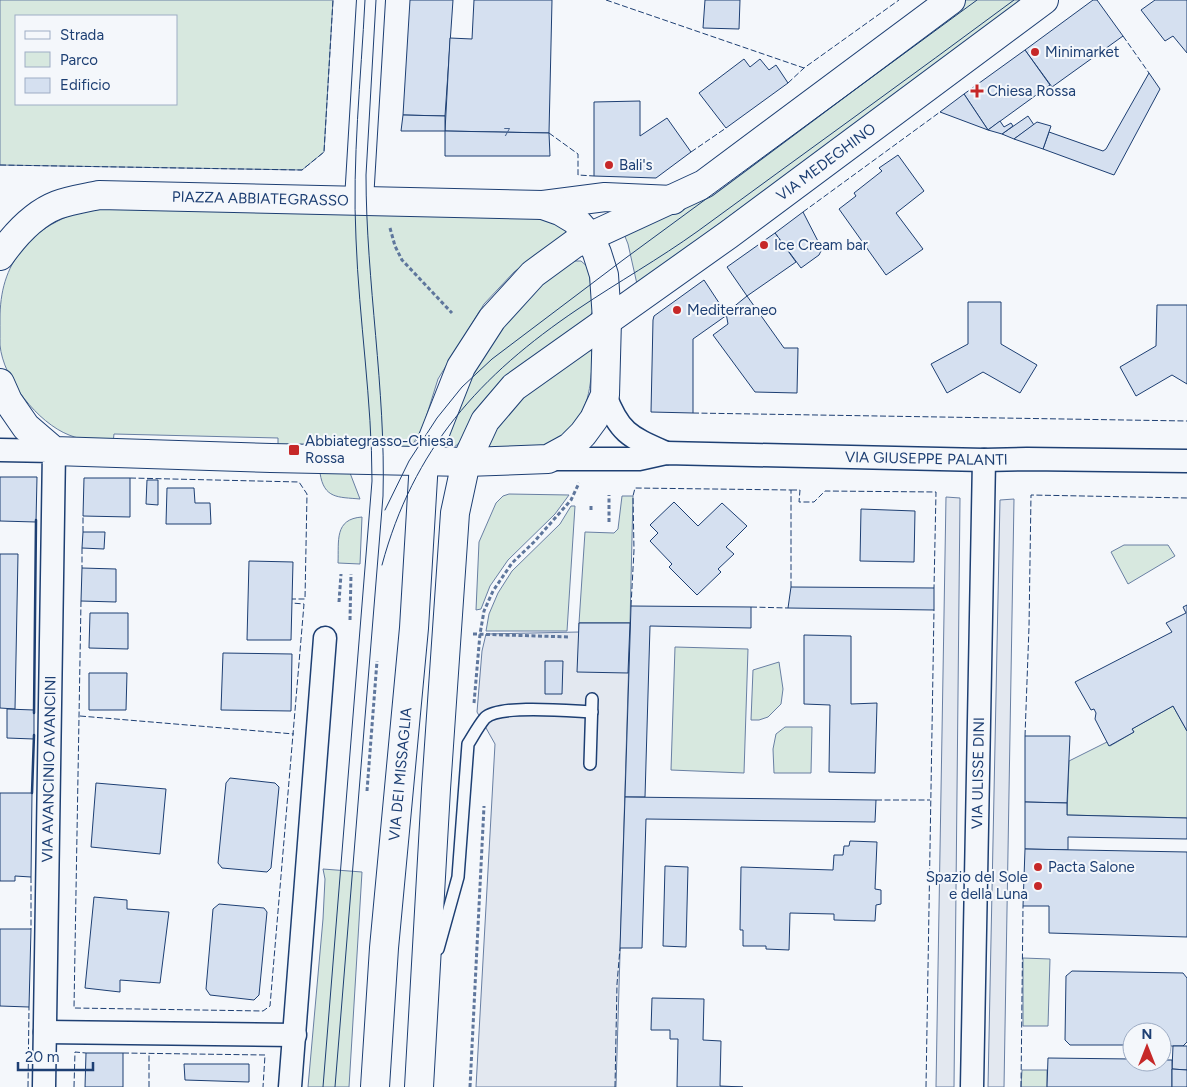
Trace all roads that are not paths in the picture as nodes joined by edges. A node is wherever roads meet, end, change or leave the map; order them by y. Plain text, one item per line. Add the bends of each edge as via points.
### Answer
1 (371, 0) edge
2 (951, 0) edge
3 (1044, 0) edge
4 (359, 200) junction
5 (672, 200) junction
6 (543, 205) junction
7 (590, 237) junction
8 (0, 256) edge
9 (608, 320) junction
10 (0, 384) edge
11 (604, 395) junction
12 (0, 450) edge
13 (54, 451) junction
14 (666, 453) junction
15 (548, 459) junction
16 (984, 460) junction
17 (424, 461) junction
18 (1187, 461) edge
19 (466, 462) junction
20 (325, 638) dead end
21 (592, 699) dead end
22 (592, 712) junction
23 (590, 764) dead end
24 (424, 996) junction
25 (45, 1032) junction
26 (295, 1035) junction
27 (44, 1087) edge
28 (290, 1087) edge
29 (375, 1087) edge
30 (419, 1087) edge
31 (972, 1087) edge

1 - 4 main road
2 - 5 main road via 704,184
3 - 9 main road, VIA MEDEGHINO
4 - 6 main road, PIAZZA ABBIATEGRASSO
4 - 8 main road, PIAZZA ABBIATEGRASSO via 99,195 56,206 36,218 10,241
5 - 6 main road, PIAZZA ABBIATEGRASSO via 604,197
5 - 7 main road
6 - 7 main road, PIAZZA ABBIATEGRASSO via 575,220
7 - 9 main road, PIAZZA ABBIATEGRASSO via 604,275
7 - 17 main road via 574,244 533,274 492,320 461,366
9 - 11 main road, PIAZZA ABBIATEGRASSO
9 - 19 main road via 514,387 485,421
10 - 13 main road via 26,427
11 - 14 street, PIAZZA ABBIATEGRASSO via 612,415 625,432
11 - 15 main road, PIAZZA ABBIATEGRASSO via 594,419 583,434 570,447
12 - 13 street, PIAZZA ABBIATEGRASSO
13 - 17 main road, PIAZZA ABBIATEGRASSO
13 - 25 street, VIA AVANCINIO AVANCINI
14 - 15 street, PIAZZA ABBIATEGRASSO via 638,459
14 - 16 street, VIA GIUSEPPE PALANTI
15 - 19 main road, PIAZZA ABBIATEGRASSO
16 - 18 street, VIA GIUSEPPE PALANTI
16 - 31 street, VIA ULISSE DINI
17 - 19 main road, PIAZZA ABBIATEGRASSO
17 - 29 main road, VIA DEI MISSAGLIA via 414,628 386,928
19 - 24 main road via 455,513 452,551
20 - 26 street
21 - 22 lane
22 - 23 lane
22 - 24 lane via 511,709 486,717 468,744 458,877
24 - 30 main road
25 - 26 street
25 - 27 street, VIA AVANCINIO AVANCINI
26 - 28 street

